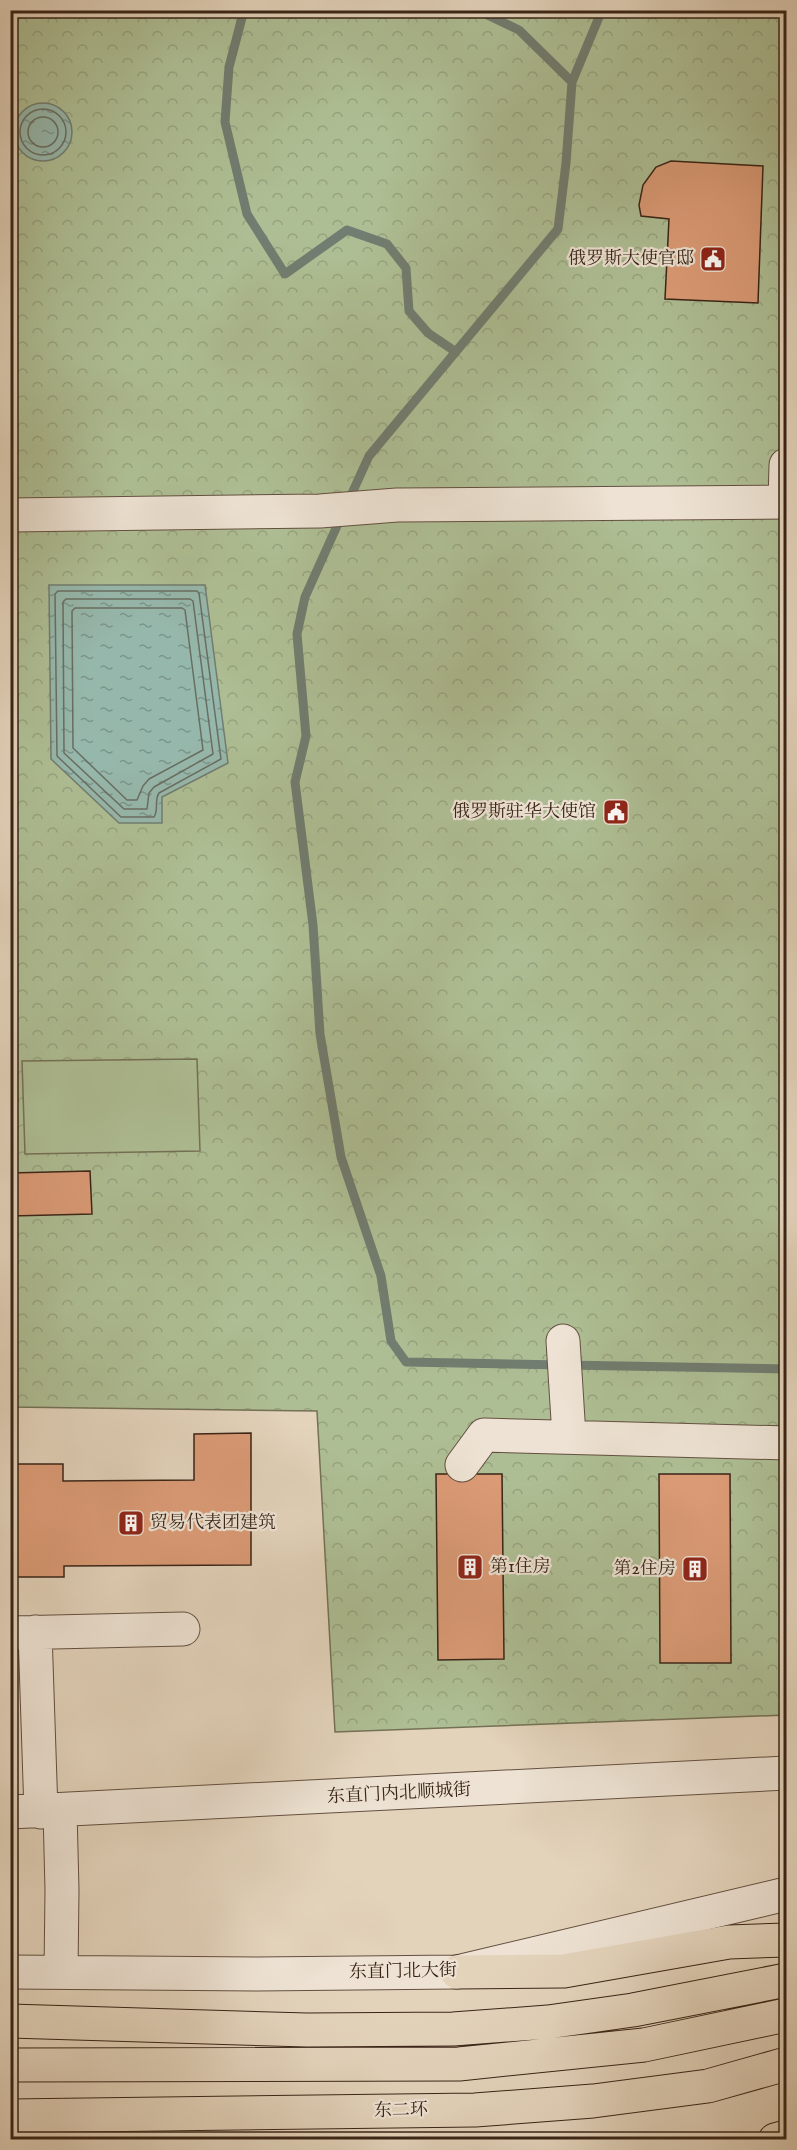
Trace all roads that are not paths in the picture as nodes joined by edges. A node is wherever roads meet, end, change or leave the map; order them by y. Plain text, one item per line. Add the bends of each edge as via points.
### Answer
1 (786, 465) edge
2 (786, 502) edge
3 (10, 515) edge
4 (563, 1342) dead end
5 (569, 1436) junction
6 (786, 1443) edge
7 (462, 1465) dead end
8 (183, 1629) dead end
9 (23, 1632) edge
10 (786, 1773) edge
11 (37, 1812) edge
12 (786, 1894) edge
13 (786, 1940) edge
14 (10, 1972) edge
15 (61, 1972) junction
16 (457, 1972) junction
17 (786, 1980) edge
18 (786, 2015) edge
19 (10, 2021) edge
20 (786, 2064) edge
21 (10, 2065) edge
22 (10, 2116) edge
23 (786, 2137) edge
24 (775, 2139) edge

1 - 2 street
2 - 3 street via 397,505 320,512
4 - 5 street
5 - 6 street
5 - 7 street via 484,1434
8 - 9 street
9 - 11 street
10 - 11 street, 东直门内北顺城街
11 - 15 street via 62,1890
12 - 16 street, 东直门北大街
13 - 16 highway via 729,1942 564,1971
14 - 15 street, 东直门北大街
15 - 16 street, 东直门北大街
17 - 19 highway via 633,2010 548,2022 453,2029 307,2030
18 - 21 highway via 644,2045 459,2064
20 - 22 highway, 东二环 via 708,2086 593,2101 475,2110
23 - 24 highway

